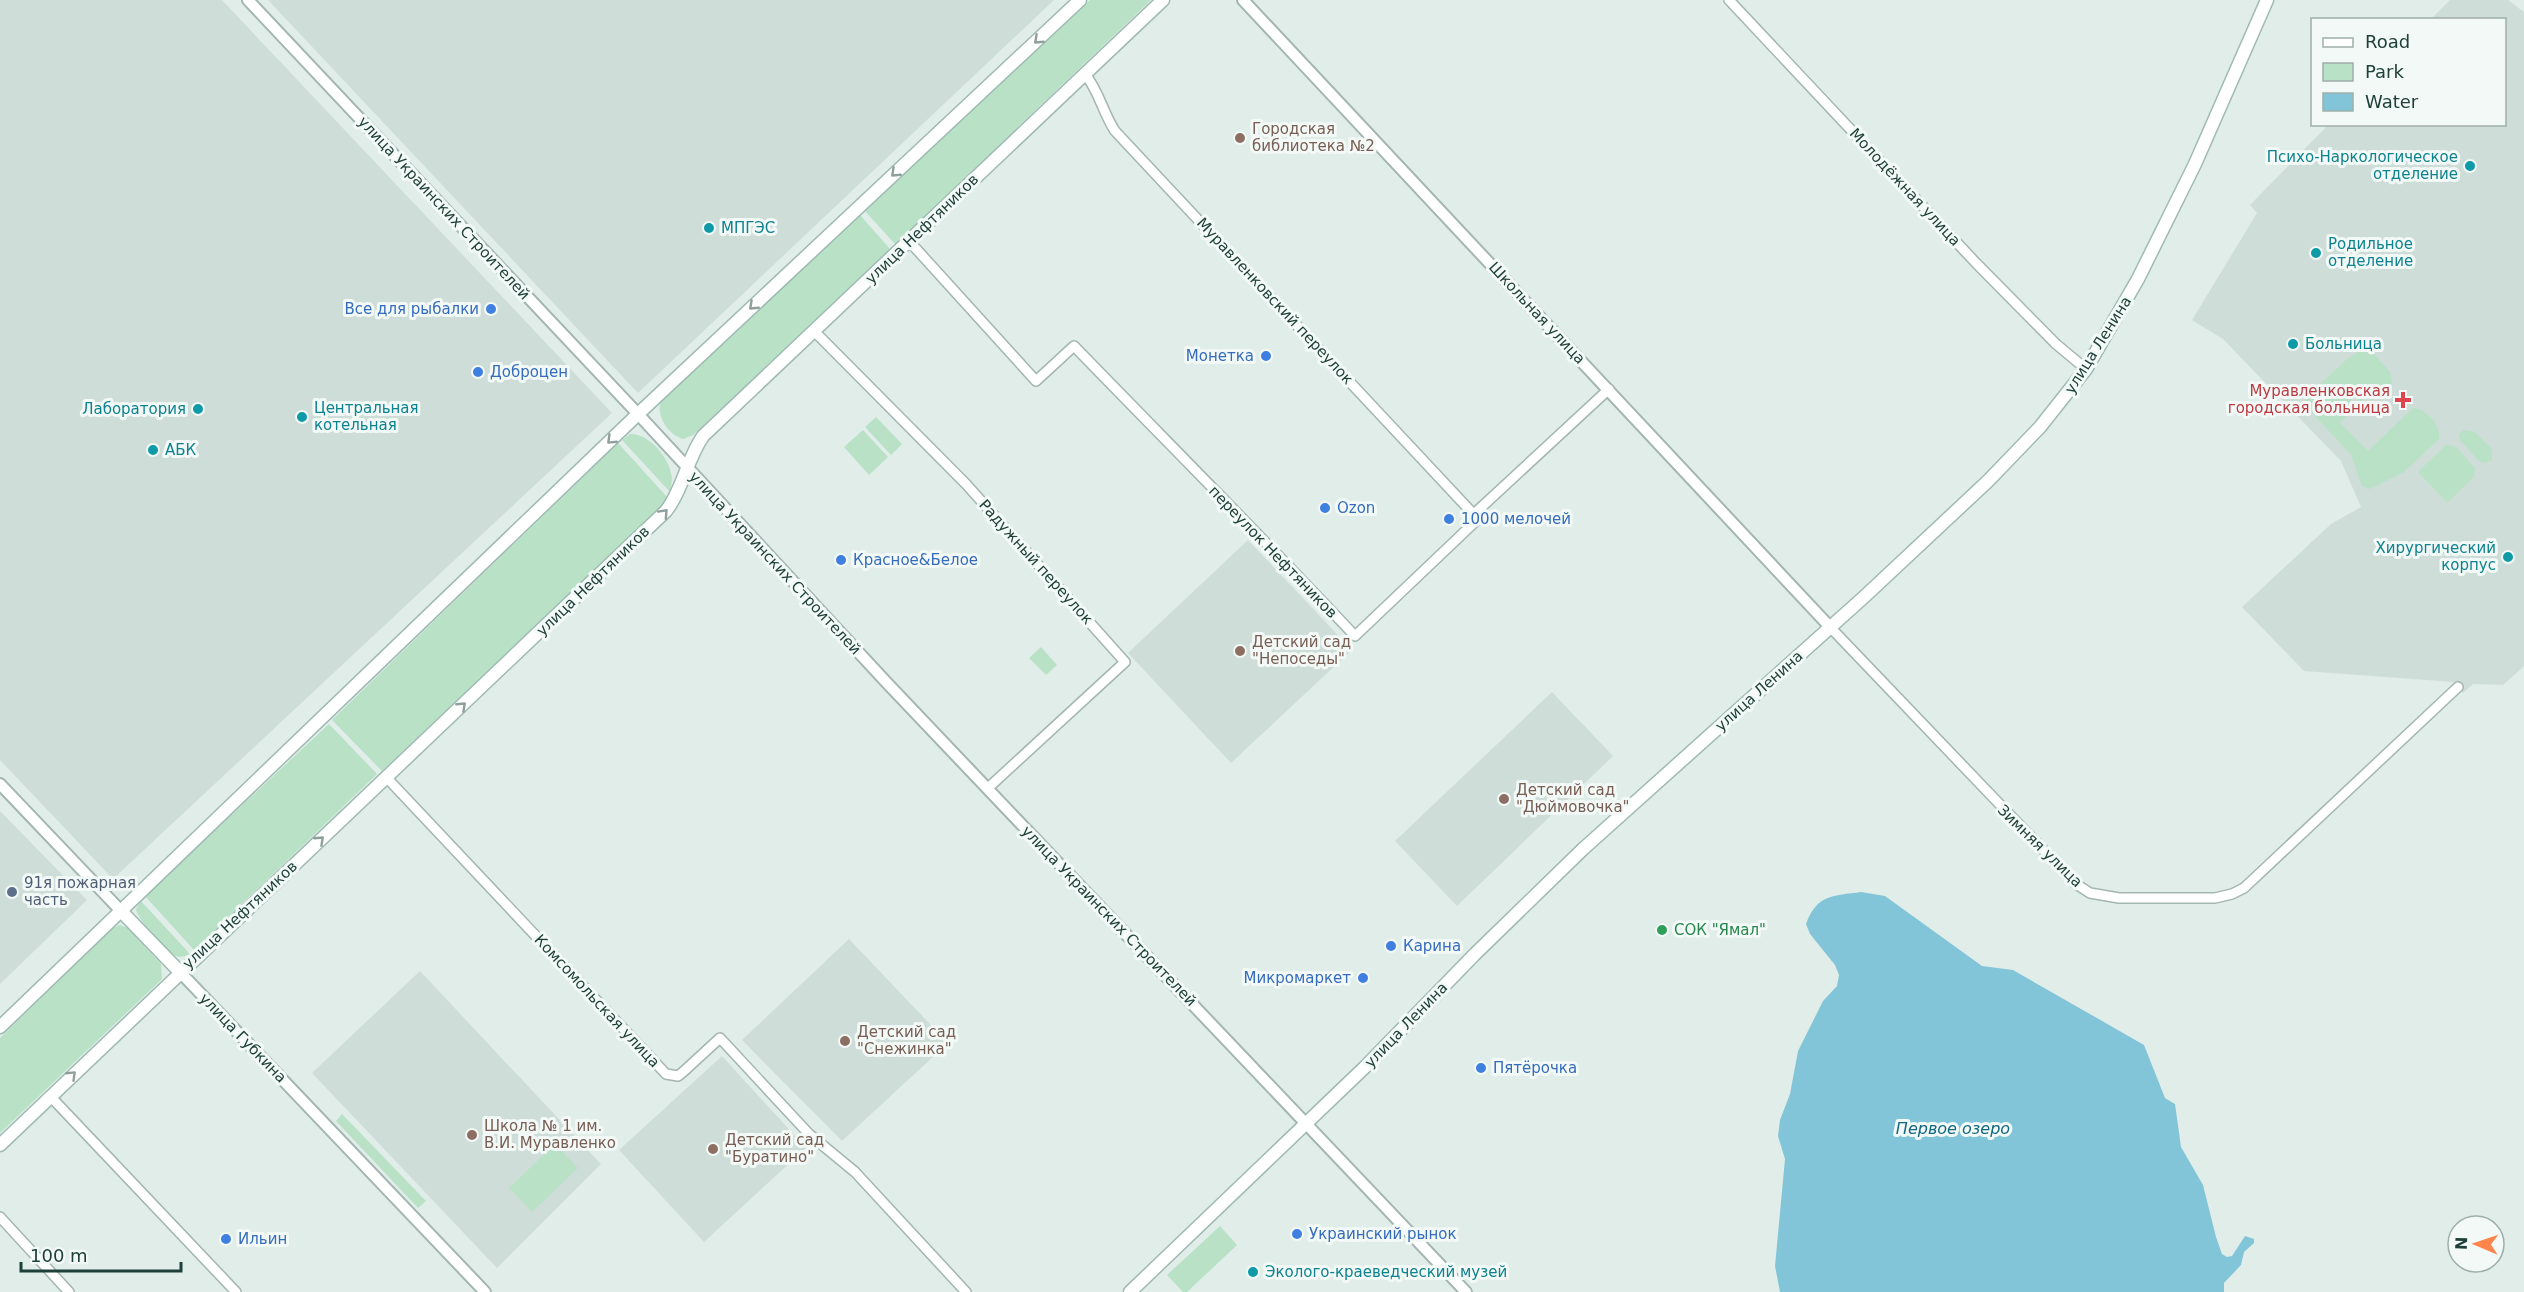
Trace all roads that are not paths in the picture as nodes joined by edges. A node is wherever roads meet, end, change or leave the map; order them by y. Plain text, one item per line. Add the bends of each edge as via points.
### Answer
1 (248, 0) edge
2 (1080, 0) edge
3 (1163, 0) edge
4 (1243, 0) edge
5 (1729, 0) edge
6 (2267, 0) edge
7 (1084, 74) junction
8 (909, 241) junction
9 (814, 331) junction
10 (2086, 369) junction
11 (1609, 389) junction
12 (638, 414) junction
13 (687, 468) junction
14 (1476, 517) junction
15 (1830, 627) junction
16 (2458, 687) dead end
17 (386, 777) junction
18 (0, 784) edge
19 (987, 788) junction
20 (121, 911) junction
21 (180, 972) junction
22 (0, 1027) edge
23 (50, 1096) junction
24 (1307, 1123) junction
25 (0, 1145) edge
26 (0, 1217) edge
27 (69, 1292) edge
28 (236, 1292) edge
29 (485, 1292) edge
30 (966, 1292) edge
31 (1130, 1292) edge
32 (1466, 1292) edge

1 - 12 street, улица Украинских Строителей
2 -> 12 main road
3 - 7 main road, улица Нефтяников
4 - 11 street, Школьная улица
5 - 10 street, Молодёжная улица via 1976,263
6 - 10 main road, улица Ленина via 2171,216
7 - 8 main road, улица Нефтяников
7 - 14 street, Муравленковский переулок via 1115,131
8 - 9 main road, улица Нефтяников
8 - 14 street, переулок Нефтяников via 1036,381 1074,346 1354,636
9 - 13 main road, улица Нефтяников via 703,436
9 - 19 street, Радужный переулок via 966,484 1125,662
10 - 15 main road, улица Ленина via 2040,427 1988,481
11 - 14 street, переулок Нефтяников
11 - 15 street, Школьная улица
12 - 13 street, улица Украинских Строителей
12 -> 20 main road
17 -> 13 main road, улица Нефтяников via 666,511
13 - 19 street, улица Украинских Строителей
15 - 16 street, Зимняя улица via 2076,884 2090,893 2119,898 2215,898 2244,888
15 - 24 main road, улица Ленина via 1575,857
21 -> 17 main road, улица Нефтяников
17 - 30 street, Комсомольская улица via 666,1074 678,1076 720,1038 809,1134 855,1172
18 - 20 street, улица Губкина
19 - 24 street, улица Украинских Строителей
20 - 21 main road, улица Губкина
20 - 22 main road
23 -> 21 main road, улица Нефтяников
21 - 29 street, улица Губкина
23 - 25 main road, улица Нефтяников
23 - 28 street
24 - 31 main road, улица Ленина
24 - 32 street, улица Украинских Строителей
26 - 27 street

